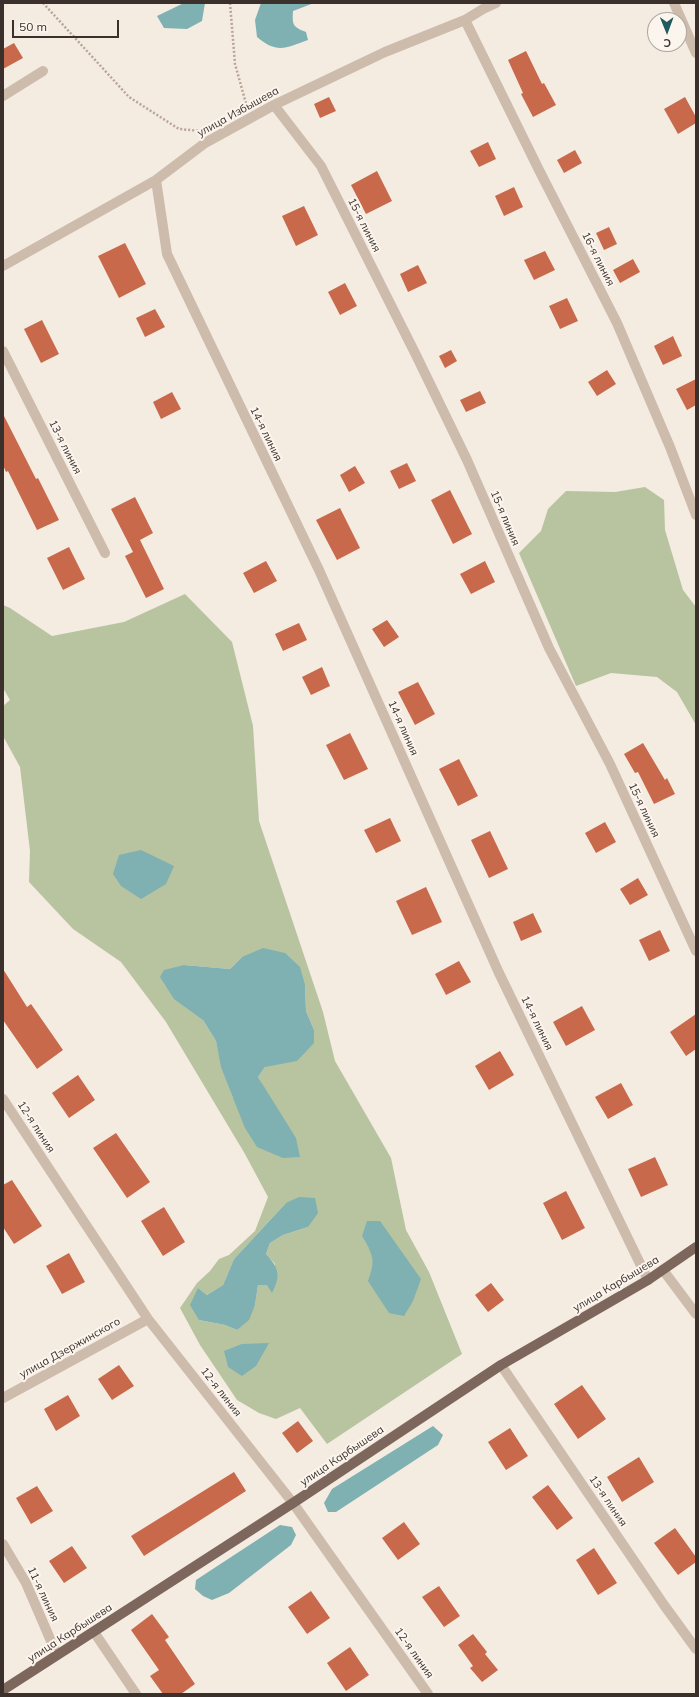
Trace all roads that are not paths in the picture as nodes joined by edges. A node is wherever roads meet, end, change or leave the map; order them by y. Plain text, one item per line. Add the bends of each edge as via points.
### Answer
1 (496, 3) edge
2 (674, 3) edge
3 (484, 6) edge
4 (466, 20) junction
5 (696, 53) edge
6 (43, 71) dead end
7 (3, 96) edge
8 (274, 104) junction
9 (156, 180) junction
10 (3, 266) edge
11 (3, 352) edge
12 (696, 515) edge
13 (105, 553) dead end
14 (696, 951) edge
15 (3, 1099) edge
16 (696, 1247) edge
17 (663, 1270) junction
18 (648, 1280) junction
19 (696, 1314) edge
20 (148, 1319) junction
21 (501, 1365) junction
22 (3, 1398) edge
23 (293, 1503) junction
24 (3, 1544) edge
25 (94, 1632) junction
26 (696, 1649) edge
27 (57, 1656) junction
28 (3, 1690) edge
29 (136, 1694) edge
30 (428, 1694) edge

1 - 3 street, улица Избышева
2 - 5 street
3 - 4 street, улица Избышева
4 - 8 street, улица Избышева via 385,52
4 - 12 street, 16-я линия via 617,323
6 - 7 street
8 - 9 street, улица Избышева via 205,143
8 - 14 street, 15-я линия via 320,166 416,355 468,460 549,648 610,764
9 - 10 street, улица Избышева
9 - 18 street, 14-я линия via 167,254 319,570 499,972
11 - 13 street, 13-я линия
15 - 20 street, 12-я линия
16 - 17 main road, улица Карбышева
17 - 18 main road, улица Карбышева
17 - 19 street
18 - 21 main road, улица Карбышева
20 - 22 street, улица Дзержинского
20 - 23 street, 12-я линия
21 - 23 main road, улица Карбышева
21 - 26 street, 13-я линия
23 - 25 main road, улица Карбышева
23 - 30 street, 12-я линия
24 - 27 street, 11-я линия via 26,1582
25 - 27 main road, улица Карбышева
25 - 29 street
27 - 28 main road, улица Карбышева

